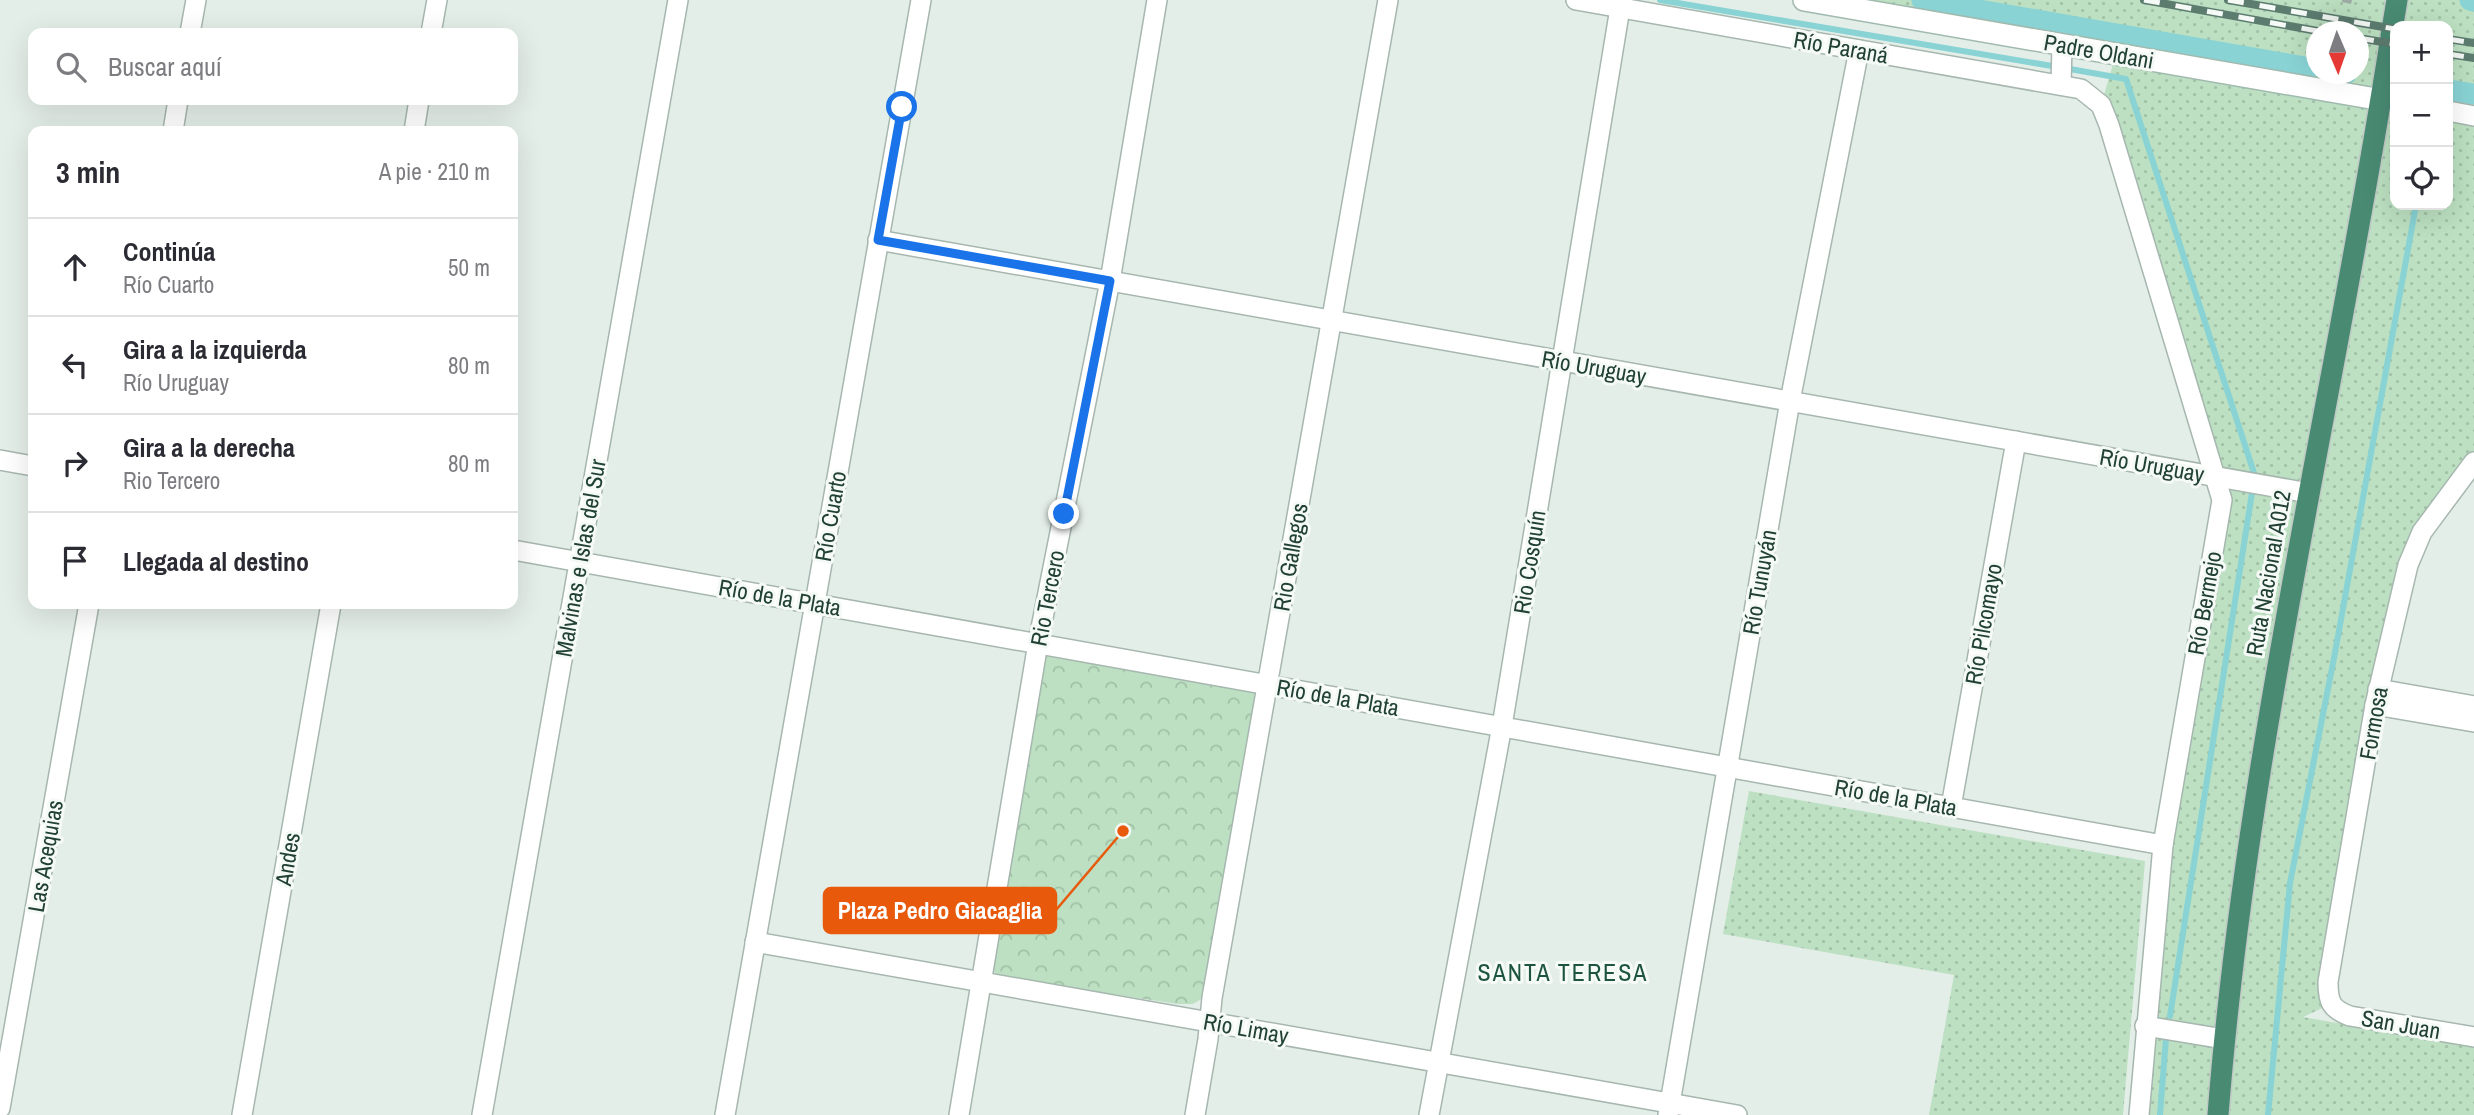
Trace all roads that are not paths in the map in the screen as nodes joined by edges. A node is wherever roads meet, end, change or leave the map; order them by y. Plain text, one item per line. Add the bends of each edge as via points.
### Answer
1 (196, 0) edge
2 (437, 0) edge
3 (678, 0) edge
4 (921, 0) edge
5 (1157, 0) edge
6 (1388, 0) edge
7 (1576, 0) edge
8 (1804, 0) edge
9 (2397, 0) edge
10 (1620, 8) junction
11 (191, 28) edge
12 (432, 28) edge
13 (2062, 45) junction
14 (1859, 50) junction
15 (2061, 85) junction
16 (2388, 101) edge
17 (177, 105) edge
18 (418, 105) edge
19 (2101, 105) joint
20 (2453, 112) edge
21 (2474, 116) edge
22 (174, 126) edge
23 (415, 126) edge
24 (878, 240) junction
25 (1110, 281) junction
26 (1331, 320) junction
27 (1562, 361) junction
28 (1790, 401) junction
29 (2016, 441) junction
30 (0, 460) edge
31 (2474, 462) edge
32 (28, 465) edge
33 (2216, 477) junction
34 (2309, 493) junction
35 (518, 551) edge
36 (579, 561) junction
37 (815, 603) junction
38 (88, 609) edge
39 (330, 609) edge
40 (1038, 643) junction
41 (1268, 684) junction
42 (2377, 697) junction
43 (2474, 706) edge
44 (2474, 722) edge
45 (1502, 726) junction
46 (1727, 767) junction
47 (1951, 807) junction
48 (2163, 845) junction
49 (755, 942) junction
50 (981, 982) junction
51 (2331, 1004) joint
52 (1210, 1022) junction
53 (2145, 1026) junction
54 (2474, 1037) edge
55 (2224, 1039) junction
56 (1438, 1062) junction
57 (0, 1108) edge
58 (1669, 1109) edge
59 (242, 1115) edge
60 (482, 1115) edge
61 (725, 1115) edge
62 (960, 1115) edge
63 (1195, 1115) edge
64 (1429, 1115) edge
65 (1737, 1115) edge
66 (2138, 1115) edge
67 (2218, 1115) edge

1 - 11 street
2 - 12 street
3 - 36 street, Malvinas e Islas del Sur
4 - 24 street, Río Cuarto
5 - 25 street, Rio Tercero
6 - 26 street, Rio Gallegos
7 - 10 street, Río Paraná
8 - 13 main road, Padre Oldani
9 - 16 highway, Ruta Nacional A012
10 - 14 street, Río Paraná
10 - 27 street, Rio Cosquín
13 - 15 street
13 - 16 main road, Padre Oldani
14 - 15 street, Río Paraná
14 - 28 street, Río Tunuyán
15 - 19 street, Río Paraná via 2081,89
16 - 34 highway, Ruta Nacional A012
17 - 22 street
18 - 23 street
19 - 33 street, Río Bermejo
20 - 21 street
24 - 25 street, Río Uruguay
24 - 37 street, Río Cuarto
25 - 26 street, Río Uruguay
25 - 40 street, Rio Tercero
26 - 27 street, Río Uruguay
26 - 41 street, Rio Gallegos
27 - 28 street, Río Uruguay
27 - 45 street, Rio Cosquín
28 - 29 street, Río Uruguay
28 - 46 street, Río Tunuyán
29 - 33 street, Río Uruguay
29 - 47 street, Río Pilcomayo
30 - 32 street
31 - 42 street, Formosa via 2422,532 2408,565
33 - 34 street, Río Uruguay
33 - 48 street, Río Bermejo via 2222,500
34 - 55 highway, Ruta Nacional A012 via 2249,845
35 - 36 street, Río de la Plata
36 - 37 street, Río de la Plata
36 - 60 street, Malvinas e Islas del Sur
37 - 40 street, Río de la Plata
37 - 49 street, Río Cuarto
38 - 57 street, Las Acequias
39 - 59 street, Andes
40 - 41 street, Río de la Plata
40 - 50 street, Rio Tercero
41 - 45 street, Río de la Plata
41 - 52 street, Rio Gallegos
42 - 43 street
42 - 44 street
42 - 51 street, Formosa via 2328,982
45 - 46 street, Río de la Plata
45 - 56 street, Rio Cosquín
46 - 47 street, Río de la Plata
46 - 58 street, Río Tunuyán
47 - 48 street, Río de la Plata
48 - 53 street, Río Bermejo
49 - 50 street, Río Limay
49 - 61 street, Río Cuarto
50 - 52 street, Río Limay
50 - 62 street, Rio Tercero
51 - 54 street, San Juan via 2350,1016
52 - 56 street, Río Limay
52 - 63 street, Rio Gallegos
53 - 55 street
53 - 66 street, Río Bermejo
55 - 67 highway, Ruta Nacional A012
56 - 58 street, Río Limay
56 - 64 street, Rio Cosquín
58 - 65 street, Río Limay

